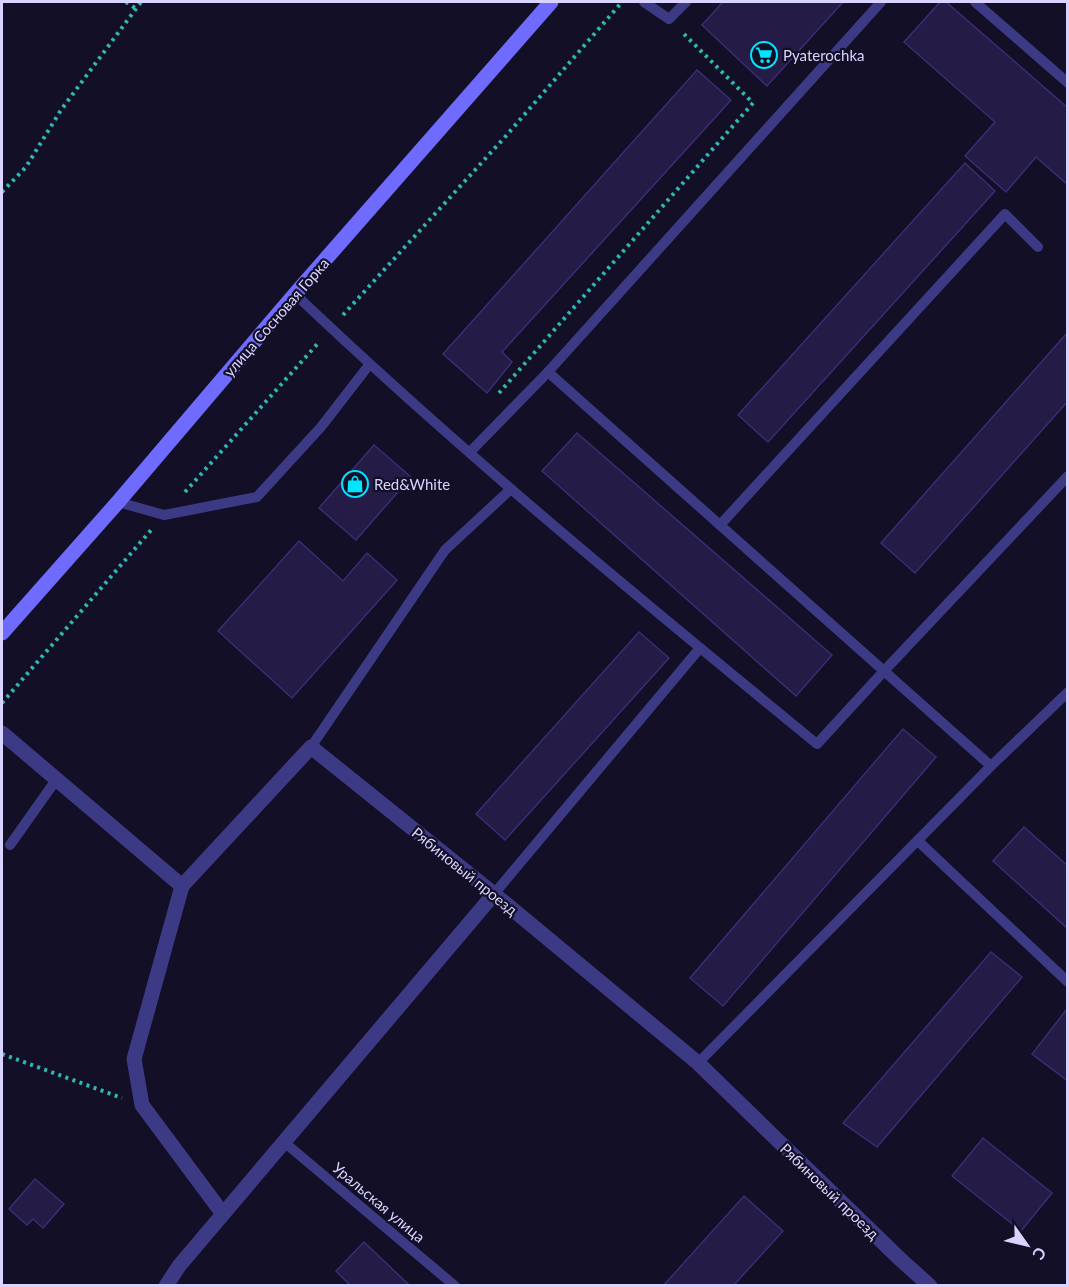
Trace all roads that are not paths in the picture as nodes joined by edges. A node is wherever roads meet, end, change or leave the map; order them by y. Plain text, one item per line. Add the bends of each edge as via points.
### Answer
1 (551, 2) edge
2 (644, 2) edge
3 (686, 2) edge
4 (881, 2) edge
5 (975, 2) edge
6 (1068, 83) edge
7 (1038, 247) dead end
8 (295, 294) junction
9 (369, 365) junction
10 (548, 372) junction
11 (470, 452) junction
12 (1068, 476) edge
13 (511, 489) junction
14 (118, 502) junction
15 (720, 525) junction
16 (2, 633) edge
17 (700, 648) junction
18 (884, 671) junction
19 (1068, 692) edge
20 (2, 733) edge
21 (310, 747) junction
22 (991, 766) junction
23 (56, 780) junction
24 (918, 841) junction
25 (10, 845) dead end
26 (182, 886) junction
27 (494, 894) junction
28 (1068, 982) edge
29 (698, 1063) junction
30 (284, 1142) junction
31 (223, 1214) junction
32 (166, 1286) edge
33 (454, 1286) edge
34 (930, 1286) edge

1 - 8 main road, улица Сосновая Горка
2 - 3 lane via 669,19
4 - 10 lane
5 - 6 lane
7 - 15 lane via 1005,214
8 - 9 lane
8 - 14 main road, улица Сосновая Горка
9 - 11 lane
9 - 14 lane via 321,428 257,496 164,515
10 - 11 lane
10 - 15 lane
11 - 13 lane
12 - 18 lane
13 - 17 lane
13 - 21 lane via 445,550
14 - 16 main road, улица Сосновая Горка
15 - 18 lane
17 - 18 lane via 817,744
17 - 27 lane
18 - 22 lane
19 - 22 lane
20 - 23 street
21 - 26 street
21 - 27 street, Рябиновый проезд
22 - 24 lane
23 - 25 lane
23 - 26 street
24 - 28 lane
24 - 29 lane
26 - 31 street via 134,1059 142,1106
27 - 29 street, Рябиновый проезд
27 - 30 street
29 - 34 street, Рябиновый проезд
30 - 31 street
30 - 33 lane, Уральская улица
31 - 32 street

